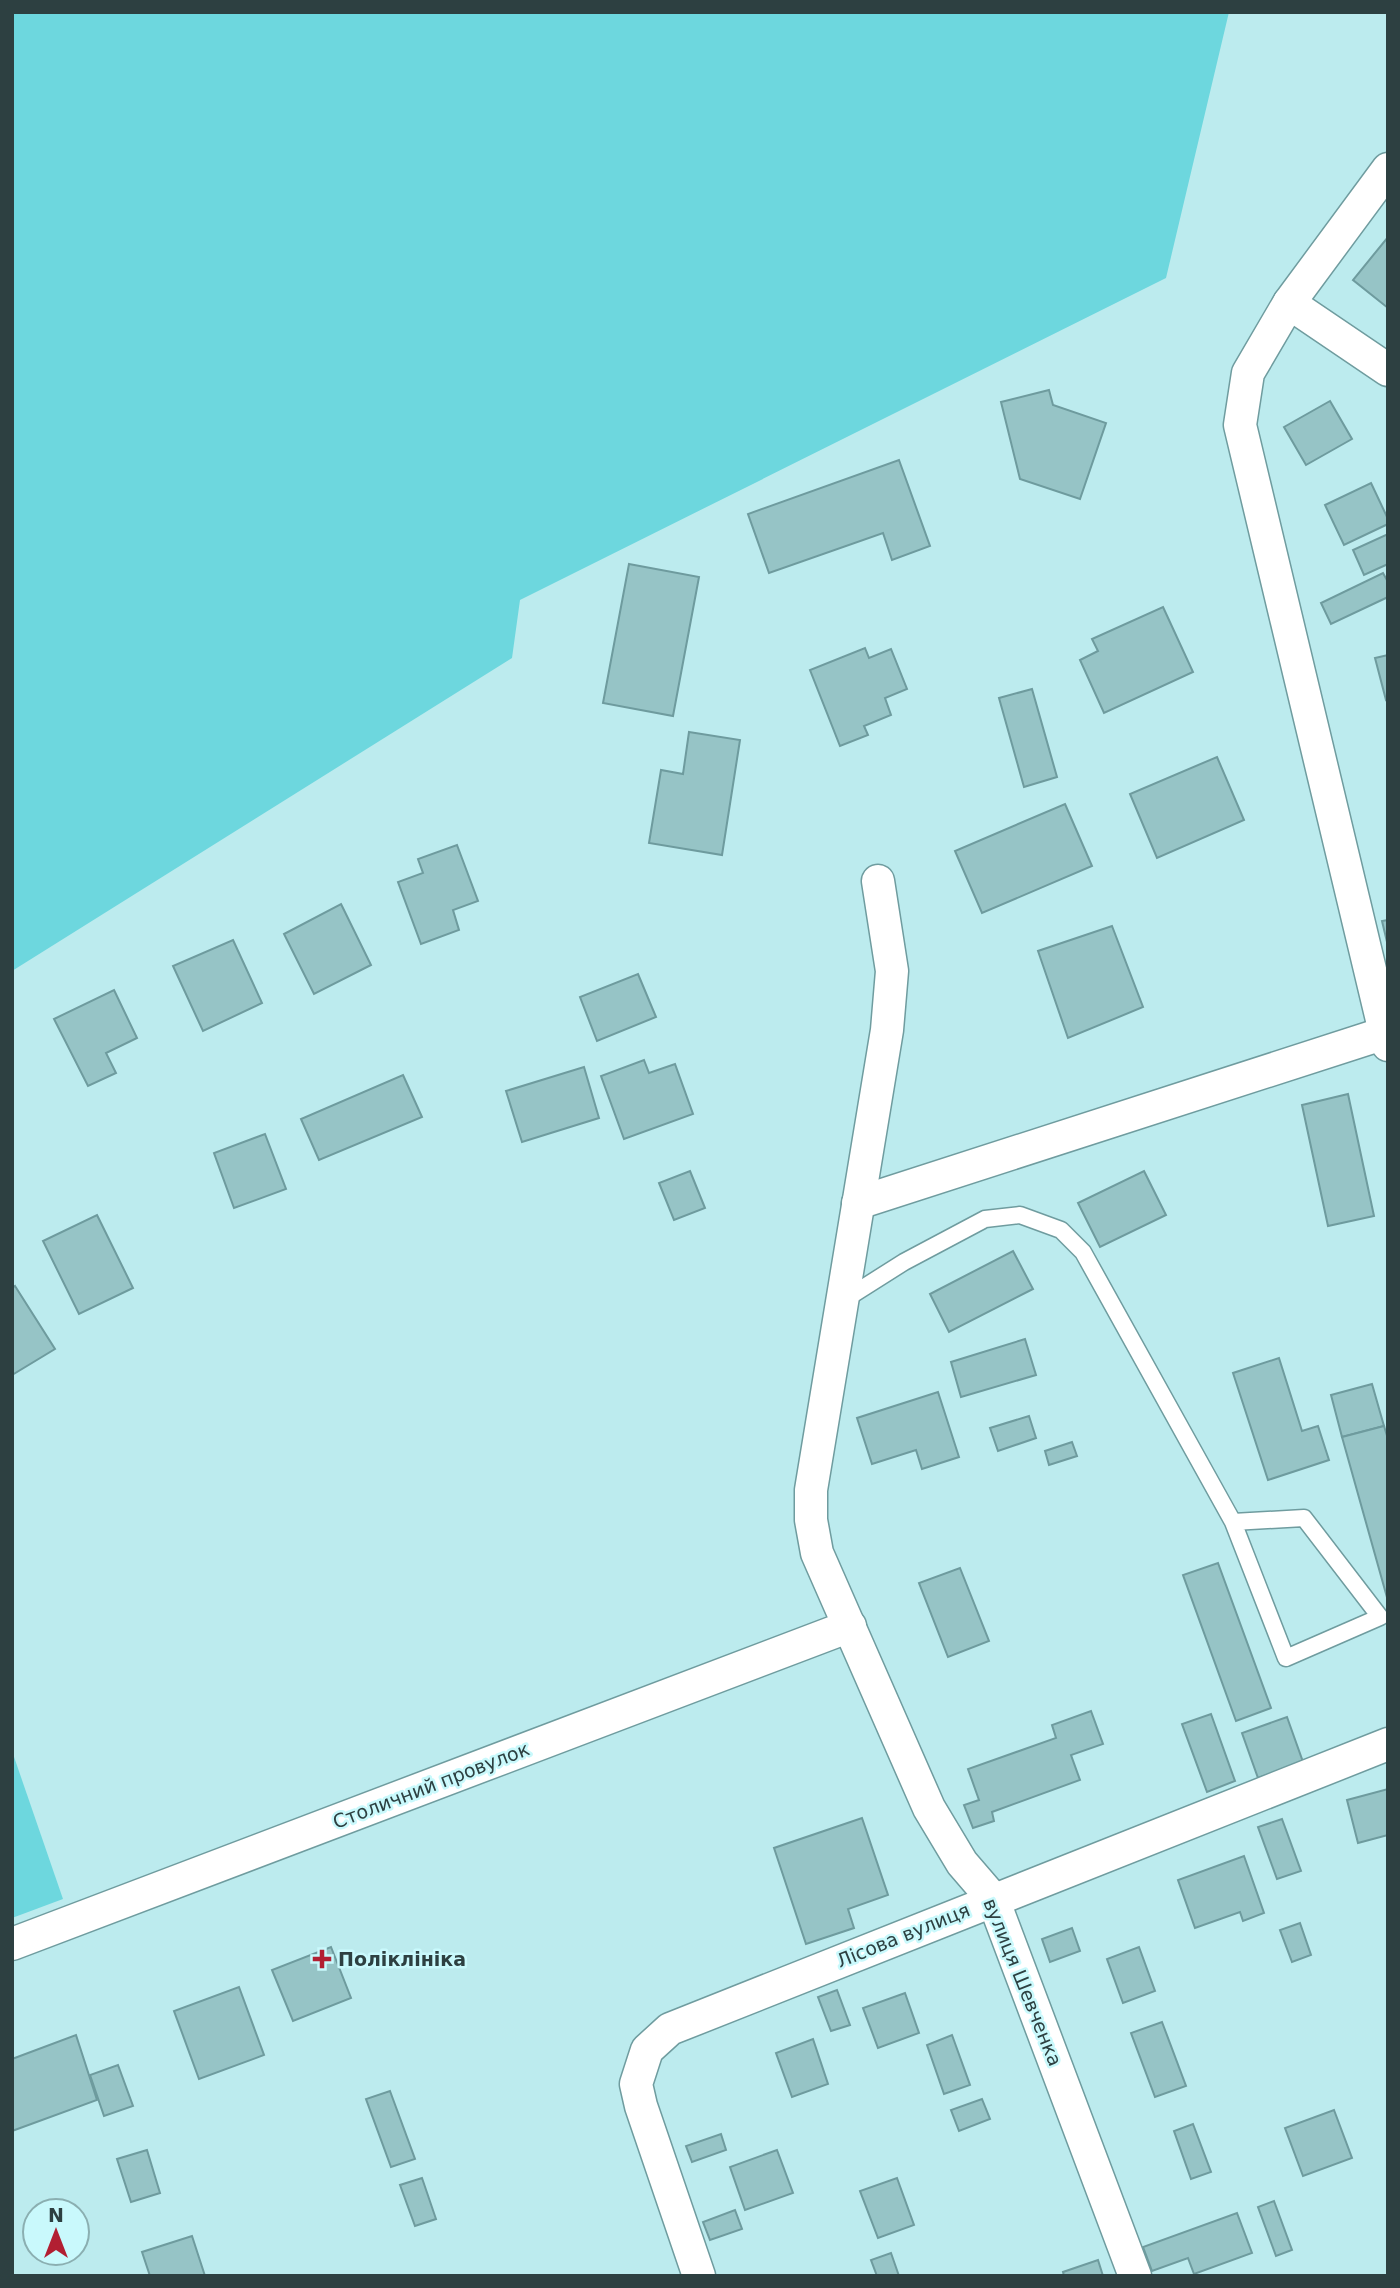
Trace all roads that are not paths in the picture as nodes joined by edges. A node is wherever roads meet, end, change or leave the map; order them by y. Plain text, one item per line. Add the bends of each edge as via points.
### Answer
1 (1388, 169) edge
2 (1289, 303) junction
3 (1388, 370) edge
4 (878, 881) dead end
5 (1386, 1039) edge
6 (858, 1203) junction
7 (842, 1302) junction
8 (1233, 1522) junction
9 (850, 1626) junction
10 (1388, 1744) edge
11 (993, 1899) junction
12 (12, 1944) edge
13 (699, 2276) edge
14 (1135, 2276) edge

1 - 2 street
2 - 3 street
2 - 5 street via 1248,373 1240,425
4 - 6 street, вулиця Шевченка via 892,971 887,1030
5 - 6 street
6 - 7 street, вулиця Шевченка
7 - 8 lane via 985,1219 1020,1215 1060,1230 1083,1252
7 - 9 street, вулиця Шевченка via 811,1510 817,1553
8 - 8 lane via 1286,1658 1380,1617 1304,1518
9 - 11 street, вулиця Шевченка via 929,1808 962,1863
9 - 12 street, Столичний провулок
10 - 11 street, Лісова вулиця
11 - 13 street, Лісова вулиця via 670,2029 647,2050 636,2084 640,2106
11 - 14 street, вулиця Шевченка

